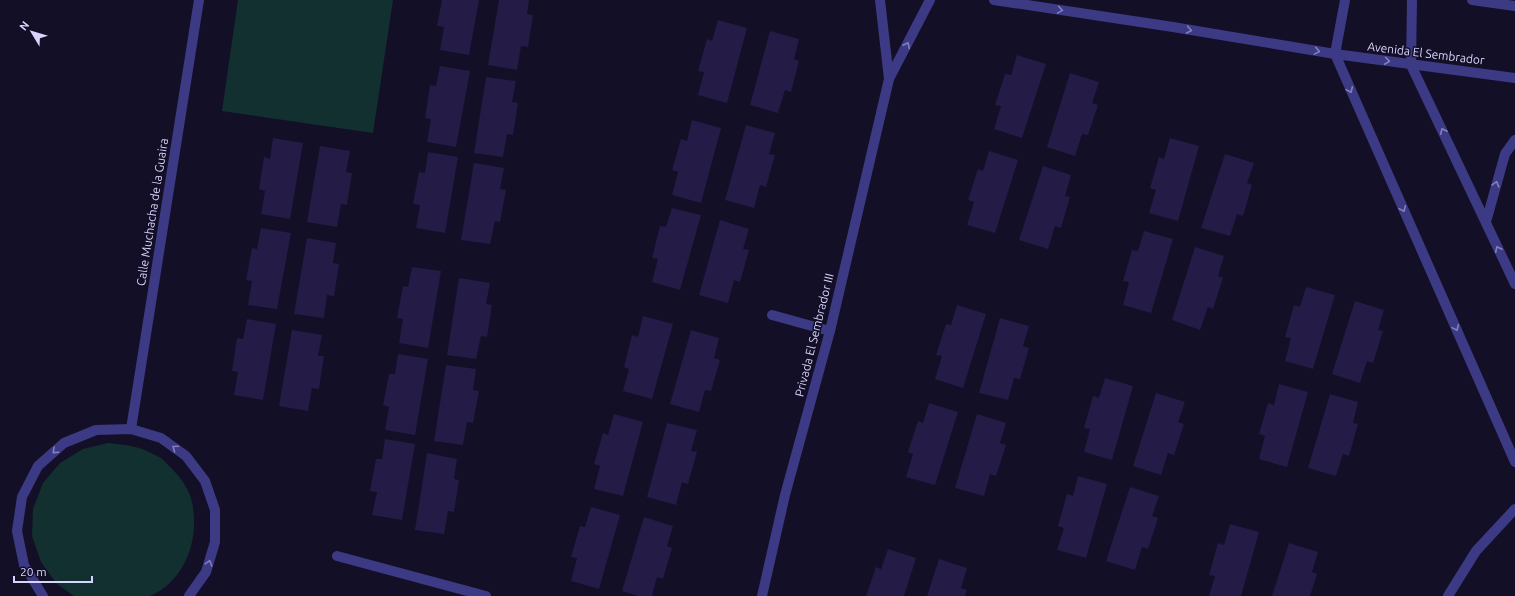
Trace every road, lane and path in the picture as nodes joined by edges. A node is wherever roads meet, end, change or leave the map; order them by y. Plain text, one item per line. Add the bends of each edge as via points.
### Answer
1 (199, 0) edge
2 (880, 0) edge
3 (930, 0) edge
4 (994, 0) edge
5 (1345, 0) edge
6 (1412, 0) edge
7 (1472, 0) edge
8 (1515, 6) edge
9 (1335, 54) junction
10 (1411, 65) junction
11 (1515, 78) edge
12 (889, 79) junction
13 (1515, 140) edge
14 (1486, 222) junction
15 (1515, 284) edge
16 (772, 315) dead end
17 (830, 331) junction
18 (130, 429) junction
19 (1515, 462) edge
20 (1515, 509) edge
21 (336, 556) dead end
22 (43, 596) edge
23 (189, 596) edge
24 (486, 596) edge
25 (762, 596) edge
26 (1448, 596) edge

1 - 18 street, Calle Muchacha de la Guaira
2 - 12 street, Privada El Sembrador III
12 -> 3 street, Privada El Sembrador III
4 -> 9 street, Avenida El Sembrador
5 - 9 street
6 - 10 street
7 - 8 street
9 -> 10 street, Avenida El Sembrador
9 -> 19 street
10 - 11 street, Avenida El Sembrador
14 -> 10 street
12 - 17 street, Privada El Sembrador III
14 -> 13 street via 1505,154
15 -> 14 street
16 - 17 street
17 - 25 street, Privada El Sembrador III via 785,495
18 -> 22 street via 96,430 64,443 38,466 22,497 17,531 24,565
23 -> 18 street via 206,572 216,542 215,510 205,481 186,456 174,447 161,438
20 - 26 street via 1476,551
21 - 24 street

